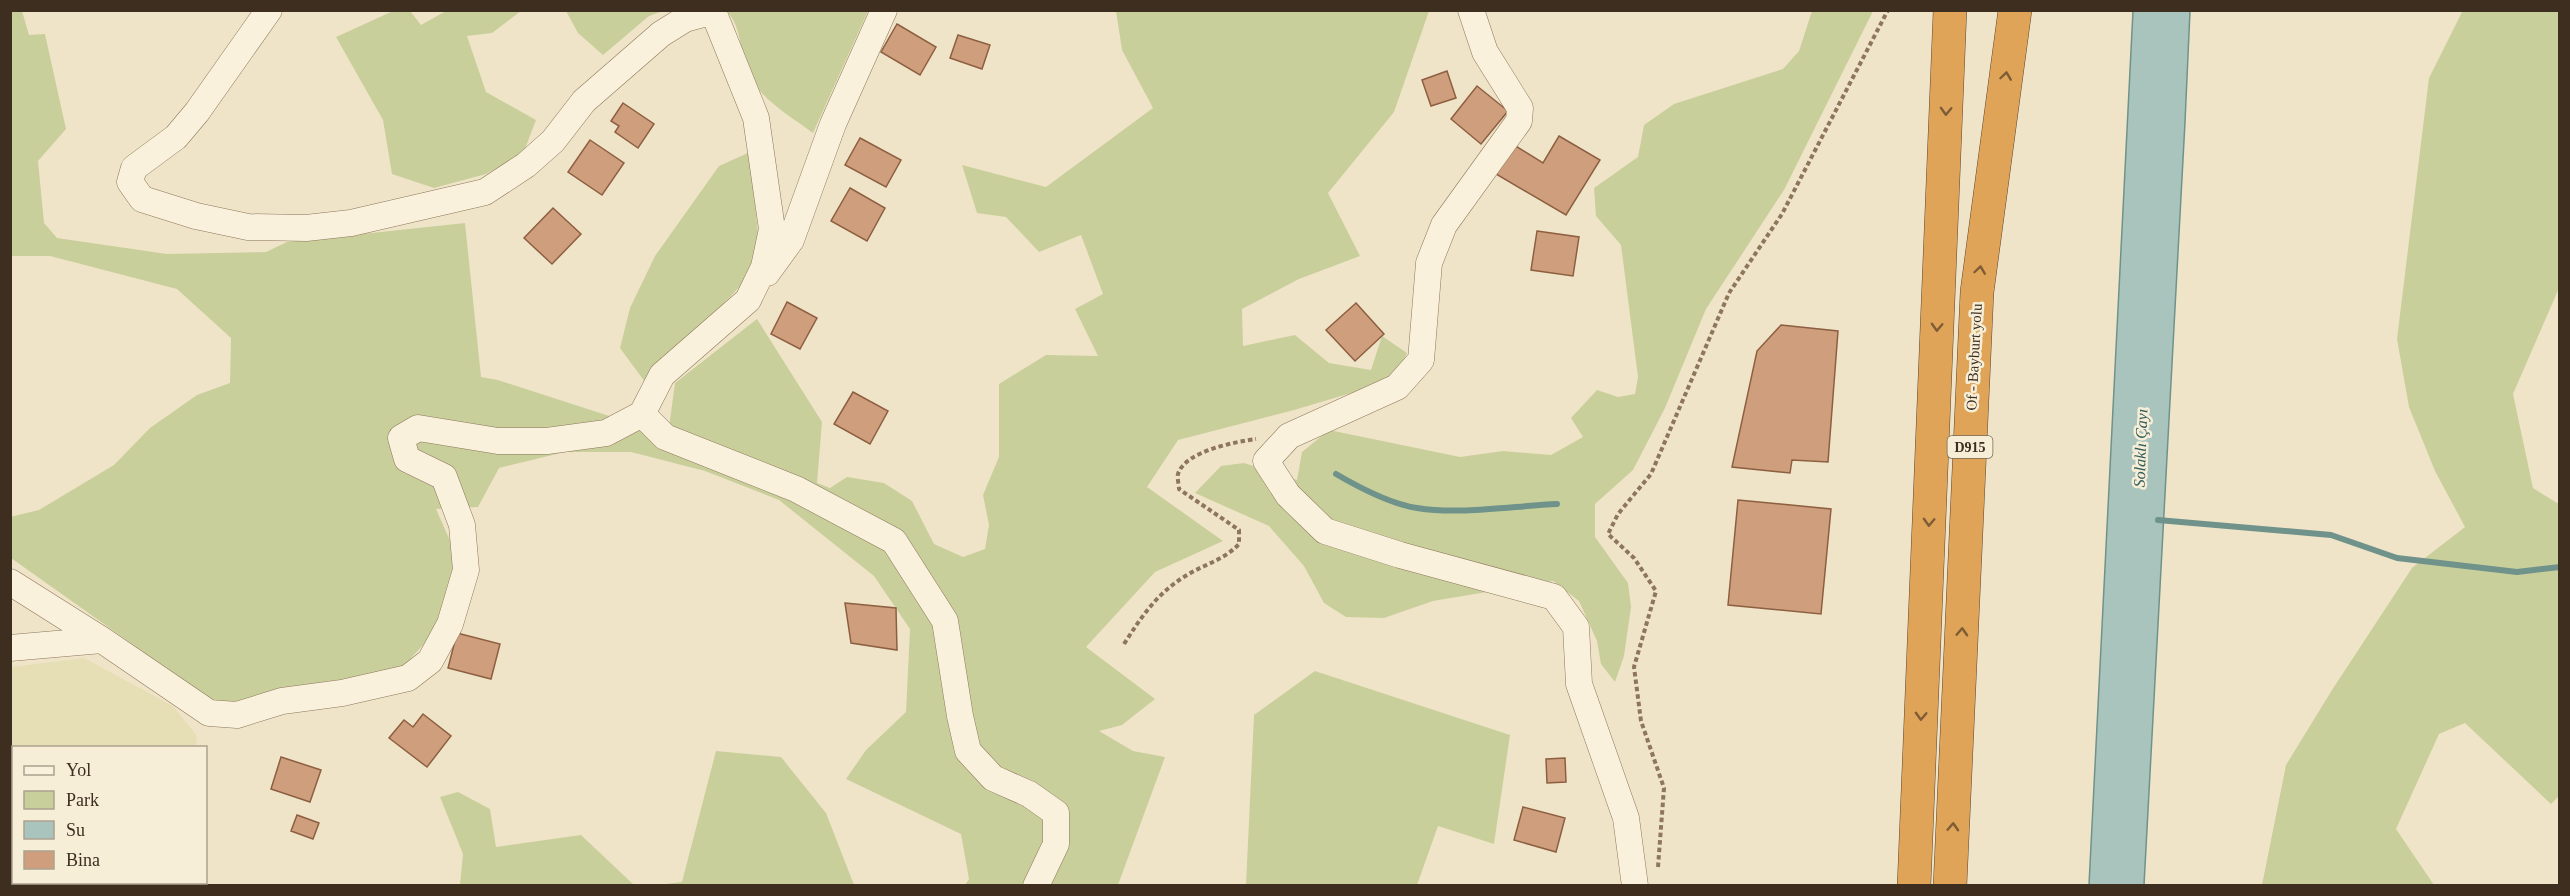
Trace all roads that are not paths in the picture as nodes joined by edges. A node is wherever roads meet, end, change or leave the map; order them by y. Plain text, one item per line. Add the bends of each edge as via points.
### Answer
1 (269, 10) edge
2 (884, 10) edge
3 (1472, 10) edge
4 (1950, 10) edge
5 (2014, 10) edge
6 (665, 22) edge
7 (748, 300) junction
8 (642, 414) junction
9 (10, 582) edge
10 (102, 640) junction
11 (10, 648) edge
12 (1646, 880) edge
13 (1036, 885) edge
14 (1914, 885) edge
15 (1950, 885) edge

1 - 6 street via 183,129 134,168 130,182 142,199 249,227 306,228 351,223 485,192 544,149 584,101
2 - 7 street via 833,124 791,240
3 - 12 street via 1485,52 1521,108 1519,122 1444,225 1429,263 1421,360 1396,387 1289,435 1266,461 1288,495 1325,531 1554,597 1576,627 1579,684
4 -> 14 highway, D915
15 -> 5 highway, Of - Bayburt yolu / D915 via 1977,292
6 - 7 street via 707,13 715,16 756,118 772,229 764,267
7 - 8 street via 662,375
8 - 10 street via 606,433 547,441 498,441 418,428 401,438 407,459 444,477 462,525 466,570 450,624 430,661 408,678 282,701 237,715 209,713
8 - 13 street via 665,437 796,489 894,542 945,621 968,751 993,778 1029,794 1056,813 1056,844
9 - 10 street
10 - 11 street

